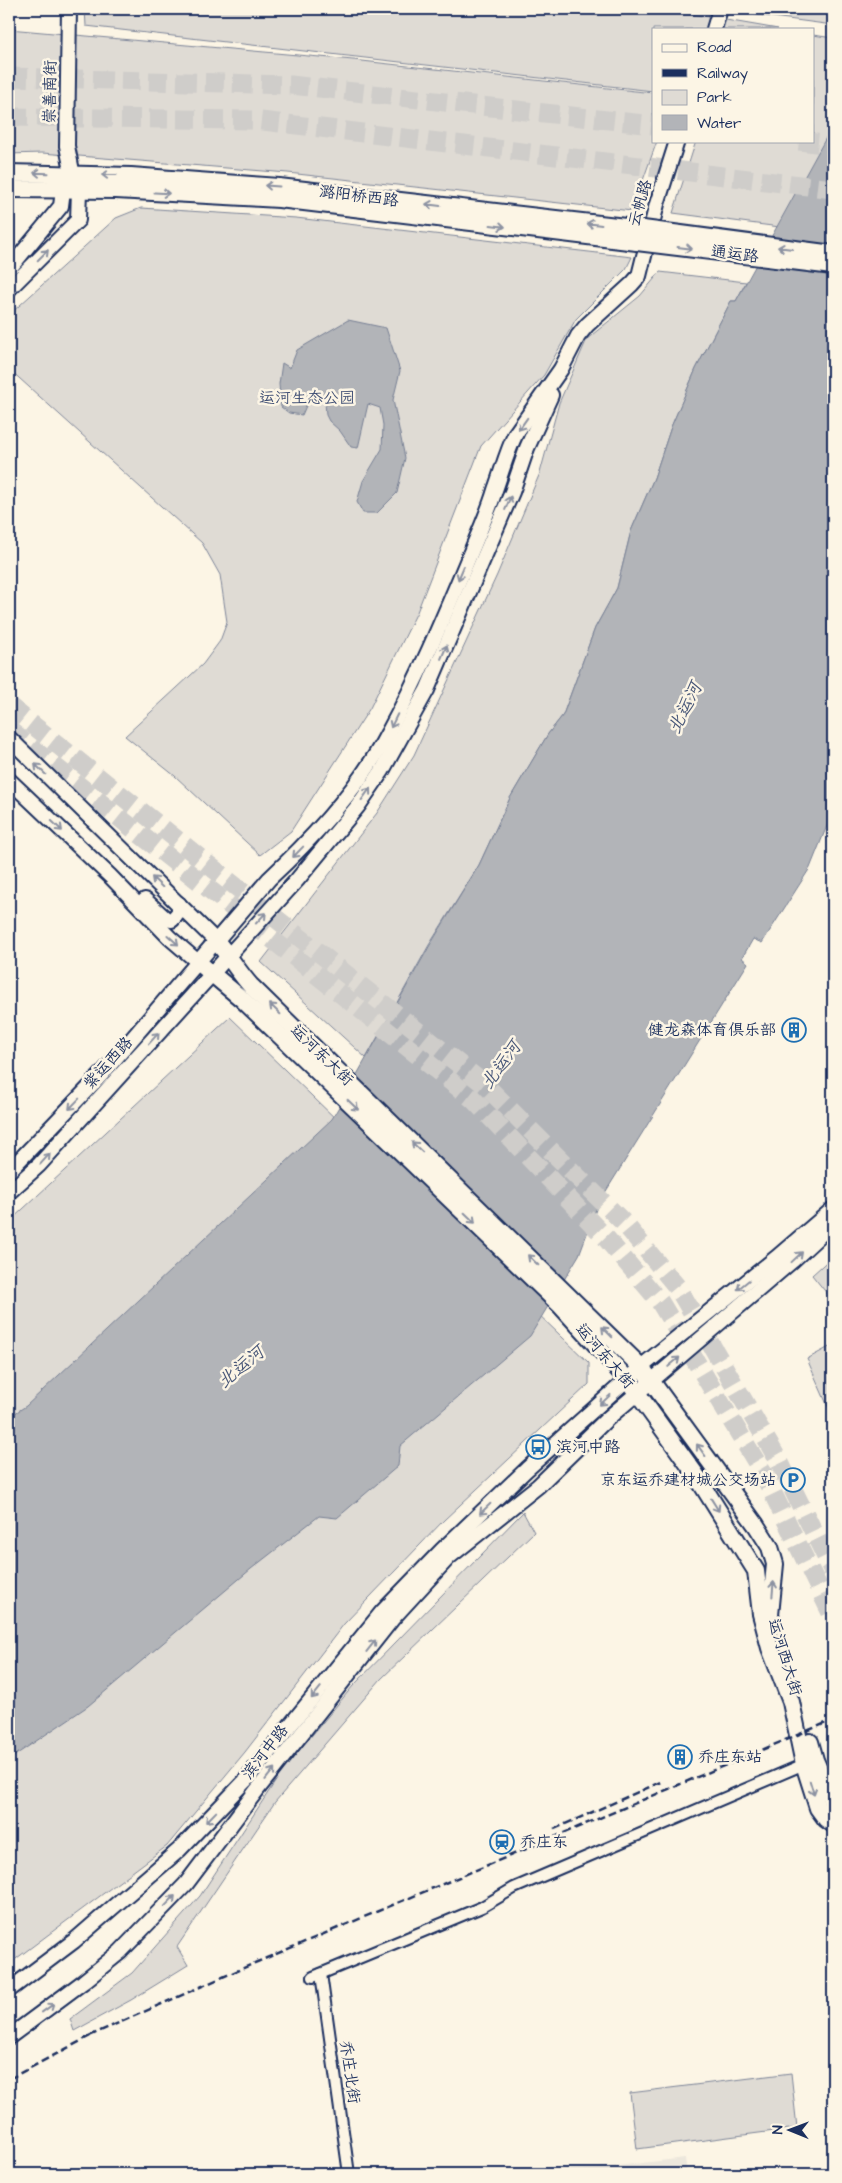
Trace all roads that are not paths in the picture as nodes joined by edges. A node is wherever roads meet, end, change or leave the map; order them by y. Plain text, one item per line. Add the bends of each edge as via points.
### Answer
1 (69, 9) edge
2 (720, 9) edge
3 (714, 28) edge
4 (677, 142) edge
5 (9, 173) edge
6 (72, 185) junction
7 (9, 189) edge
8 (640, 236) junction
9 (833, 254) edge
10 (833, 266) edge
11 (9, 268) edge
12 (9, 289) edge
13 (560, 369) junction
14 (9, 738) edge
15 (9, 780) edge
16 (110, 876) junction
17 (179, 904) junction
18 (216, 941) junction
19 (228, 954) junction
20 (198, 962) junction
21 (212, 973) junction
22 (247, 992) junction
23 (9, 1171) edge
24 (9, 1192) edge
25 (833, 1209) edge
26 (833, 1223) edge
27 (564, 1300) junction
28 (641, 1367) junction
29 (628, 1379) junction
30 (651, 1382) junction
31 (637, 1394) junction
32 (810, 1762) junction
33 (833, 1802) edge
34 (833, 1824) edge
35 (9, 1990) edge
36 (9, 2037) edge
37 (350, 2174) edge

1 - 6 main road, 崇善南街 via 67,146
2 - 3 main road
4 - 13 main road, 云帆路 via 639,276 587,325
6 -> 5 main road
6 - 7 main road
6 - 8 main road, 潞阳桥西路 via 279,199
6 - 11 main road via 61,206
12 -> 6 main road, 崇善南街 via 78,220
9 -> 8 main road, 通运路, bridge
8 -> 10 main road, 通运路, bridge
13 -> 18 main road, 紫运西路 via 510,444 476,539 388,734 334,810
19 -> 13 main road, 紫运西路 via 297,880 358,806 405,733 487,552 526,448 560,376
17 -> 14 main road, 运河东大街
15 -> 16 main road, 运河东大街
16 - 17 main road via 135,890 166,919 176,917
16 -> 20 main road, 运河东大街
17 - 18 main road, 运河东大街
18 - 19 main road, 运河东大街
18 - 20 main road, 紫运西路
19 - 21 main road, 紫运西路
19 - 22 main road, 运河东大街 via 243,978
20 - 21 main road, 运河东大街
20 -> 23 main road, 紫运西路 via 102,1074
21 - 22 main road, 运河东大街
24 -> 21 main road, 紫运西路 via 39,1165
22 - 27 main road, 运河东大街
25 -> 28 main road, 滨河中路
30 -> 26 main road, 滨河中路
28 -> 27 main road, 运河东大街
27 - 29 main road, 运河东大街
28 - 29 main road, 滨河中路
28 - 30 main road, 运河西大街
29 - 31 main road, 运河东大街
29 -> 35 main road, 滨河中路 via 527,1469 383,1611 245,1781 179,1850 74,1941
30 - 31 main road, 滨河中路
32 -> 30 main road, 运河西大街 via 797,1699 770,1615 775,1564 770,1547
31 -> 32 main road, 运河西大街 via 696,1475 756,1571 761,1614 770,1648
36 -> 31 main road, 滨河中路 via 120,1952 186,1884 393,1618 449,1557 538,1486
32 - 33 main road, 运河西大街
32 -> 34 main road, 运河西大街 via 818,1808
32 - 37 street, 乔庄北街 via 514,1888 482,1907 317,1975

